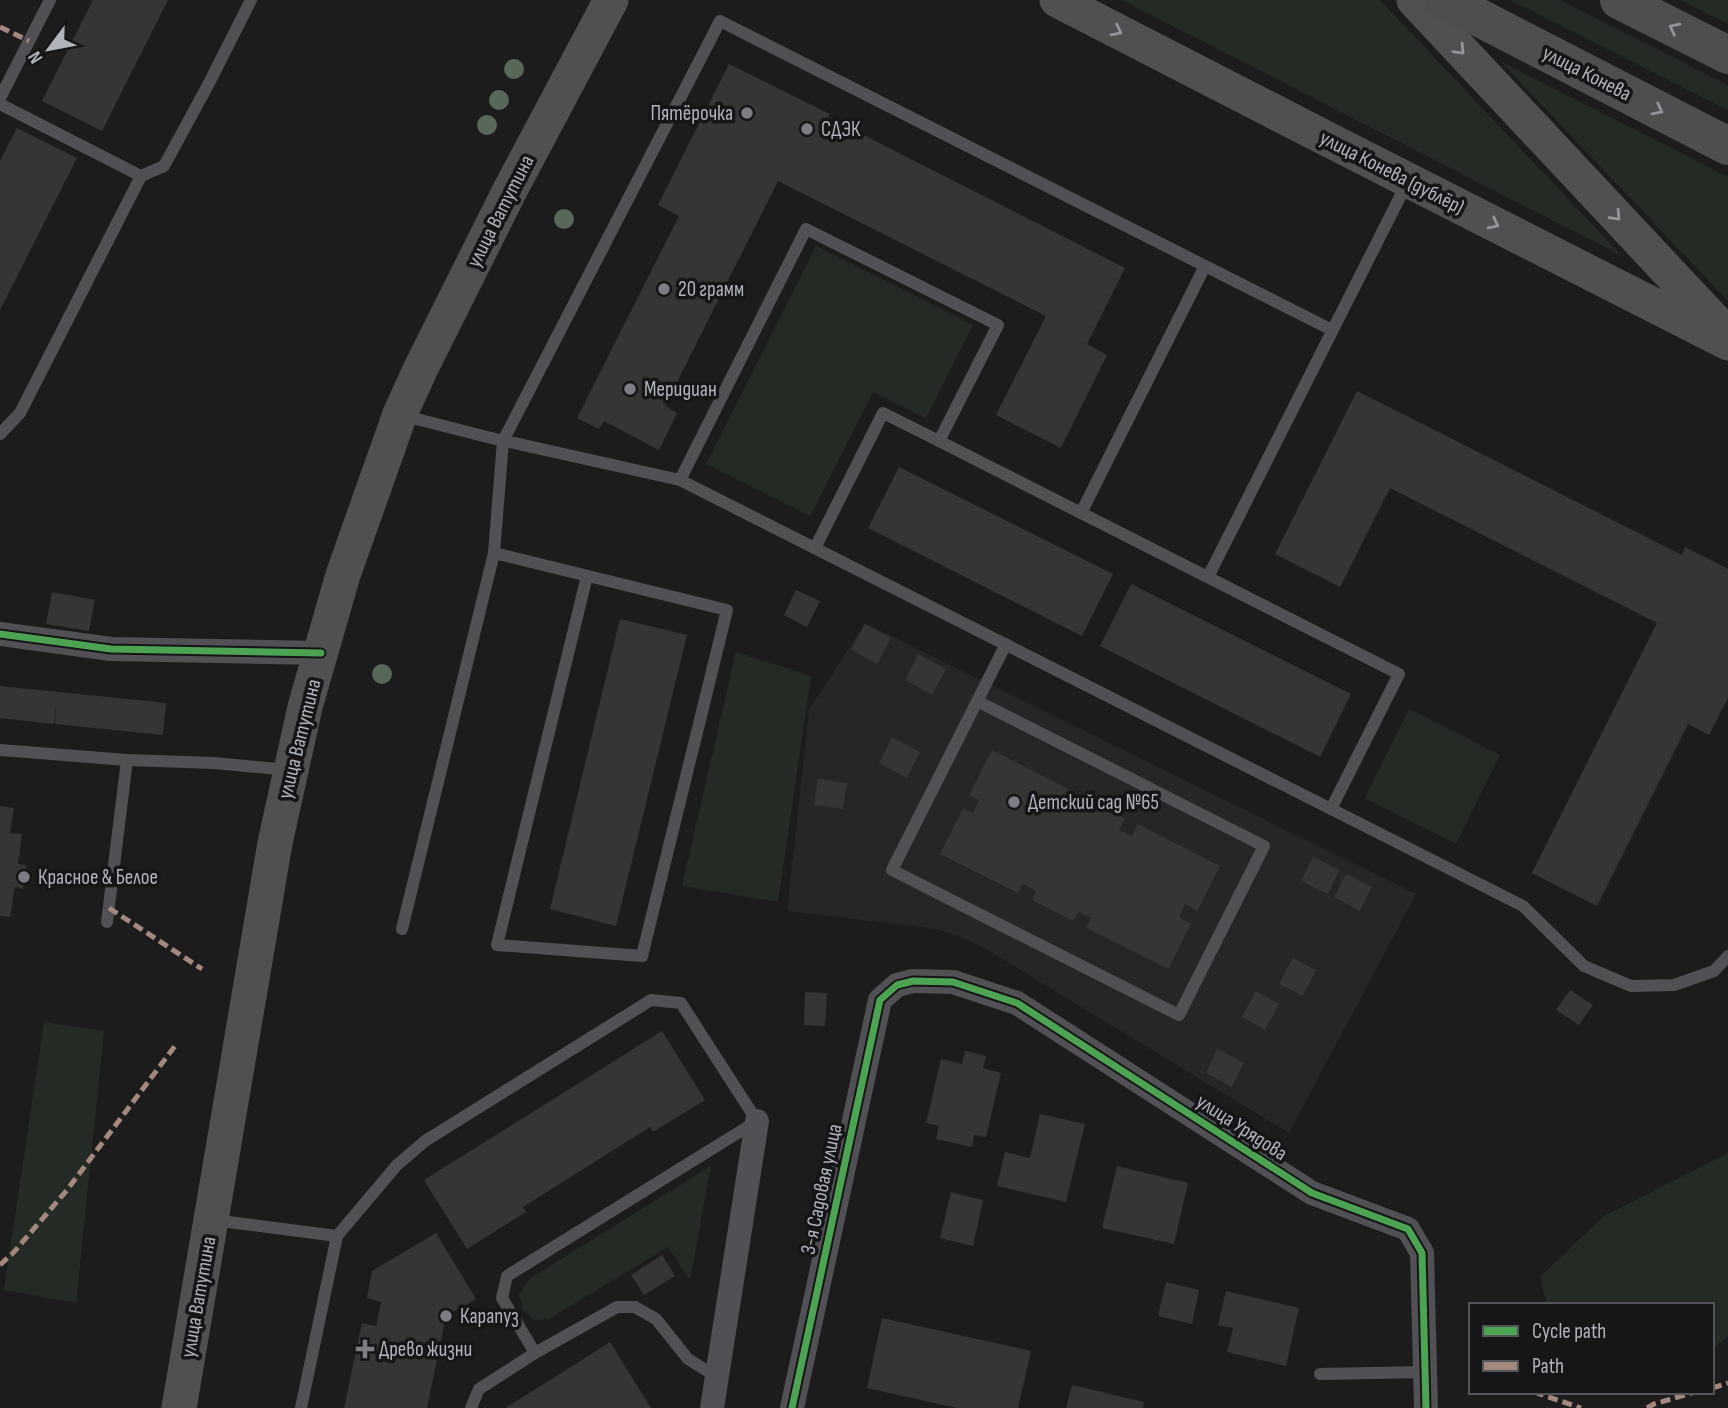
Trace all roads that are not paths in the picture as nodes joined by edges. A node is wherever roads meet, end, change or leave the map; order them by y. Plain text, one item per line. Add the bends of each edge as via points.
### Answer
1 (50, 0) edge
2 (251, 0) edge
3 (611, 0) edge
4 (1057, 0) edge
5 (1414, 0) edge
6 (1445, 0) edge
7 (1619, 0) edge
8 (1728, 55) edge
9 (0, 98) edge
10 (0, 104) edge
11 (1728, 146) edge
12 (141, 176) junction
13 (1408, 180) junction
14 (1205, 266) junction
15 (1332, 330) junction
16 (1728, 335) edge
17 (1728, 343) edge
18 (400, 415) junction
19 (0, 434) edge
20 (503, 440) junction
21 (939, 442) junction
22 (680, 480) junction
23 (1081, 513) junction
24 (815, 548) junction
25 (494, 553) junction
26 (587, 576) junction
27 (1208, 577) junction
28 (0, 634) edge
29 (1006, 644) junction
30 (321, 653) junction
31 (977, 701) junction
32 (0, 750) edge
33 (127, 760) junction
34 (290, 771) junction
35 (1331, 809) junction
36 (107, 922) dead end
37 (402, 929) dead end
38 (1728, 956) edge
39 (897, 985) joint
40 (757, 1121) junction
41 (211, 1219) junction
42 (337, 1236) junction
43 (535, 1353) junction
44 (1425, 1372) junction
45 (1320, 1374) dead end
46 (717, 1377) junction
47 (179, 1408) edge
48 (301, 1408) edge
49 (471, 1408) edge
50 (712, 1408) edge
51 (792, 1408) edge
52 (1426, 1408) edge

1 - 9 lane
2 - 12 lane via 164,166
3 - 18 main road, улица Ватутина via 509,192
4 -> 13 main road, улица Конева (дублёр)
5 -> 16 main road
6 -> 11 main road, улица Конева
8 -> 7 main road
10 - 12 lane
12 - 19 lane via 20,413
13 - 15 lane
13 -> 17 main road, улица Конева (дублёр)
14 - 15 lane
14 - 20 lane via 720,20
14 - 23 lane
15 - 27 lane
18 - 20 lane
18 - 30 main road, улица Ватутина via 343,575
20 - 22 lane
20 - 25 lane
21 - 22 lane via 998,325 806,229
21 - 23 lane
21 - 24 lane via 883,413
22 - 24 lane
23 - 27 lane
24 - 29 lane
25 - 26 lane
25 - 37 lane
26 - 26 lane via 727,610 642,956 498,945
27 - 35 lane via 1399,674
28 - 30 street via 111,649
29 - 31 lane
29 - 35 lane
30 - 34 main road, улица Ватутина
31 - 31 lane via 892,870 1180,1015 1264,846
32 - 33 lane
33 - 34 lane
33 - 36 lane
34 - 41 main road, улица Ватутина
35 - 38 lane via 1523,906 1584,966 1631,986 1674,985 1713,971
39 - 44 street, улица Урядова via 953,982 1017,1003 1312,1193 1408,1229 1422,1253
39 - 51 street, 3-я Садовая улица via 880,1000
40 - 42 lane via 681,1003 651,1000 425,1141 397,1165
40 - 43 lane via 507,1276 502,1298
40 - 46 street
41 - 42 lane
41 - 47 main road, улица Ватутина
42 - 48 lane
43 - 46 lane via 617,1307 635,1307 656,1319 688,1359
43 - 49 lane via 479,1389
44 - 45 lane
44 - 52 street, улица Урядова
46 - 50 street

